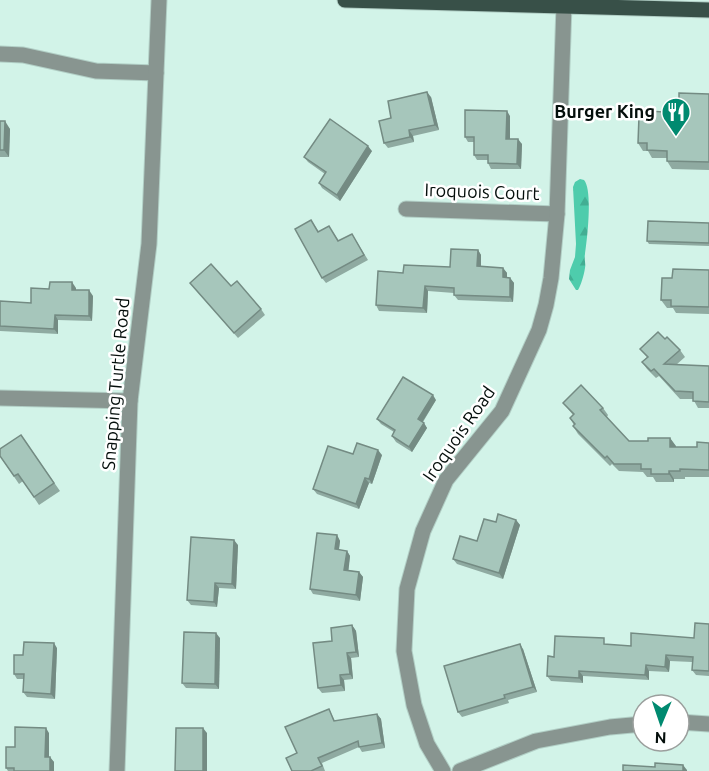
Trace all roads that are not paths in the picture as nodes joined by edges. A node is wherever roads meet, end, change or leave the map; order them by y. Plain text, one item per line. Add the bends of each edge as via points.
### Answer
1 (159, 0) edge
2 (345, 0) edge
3 (564, 5) junction
4 (709, 10) edge
5 (0, 54) edge
6 (156, 73) junction
7 (406, 209) dead end
8 (557, 213) junction
9 (0, 398) edge
10 (130, 401) junction
11 (691, 722) edge
12 (709, 723) edge
13 (631, 725) edge
14 (117, 771) edge
15 (443, 771) edge
16 (460, 771) edge

1 - 6 street, Snapping Turtle Road
2 - 3 main road
3 - 4 main road
3 - 8 street, Iroquois Road
5 - 6 street via 23,55 96,72
6 - 10 street, Snapping Turtle Road via 149,244
7 - 8 street, Iroquois Court
8 - 15 street, Iroquois Road via 552,278 539,330 502,411 446,480 423,531 407,589 404,651 414,705 427,744
9 - 10 street
10 - 14 street, Snapping Turtle Road
11 - 12 street
13 - 16 street via 536,741

